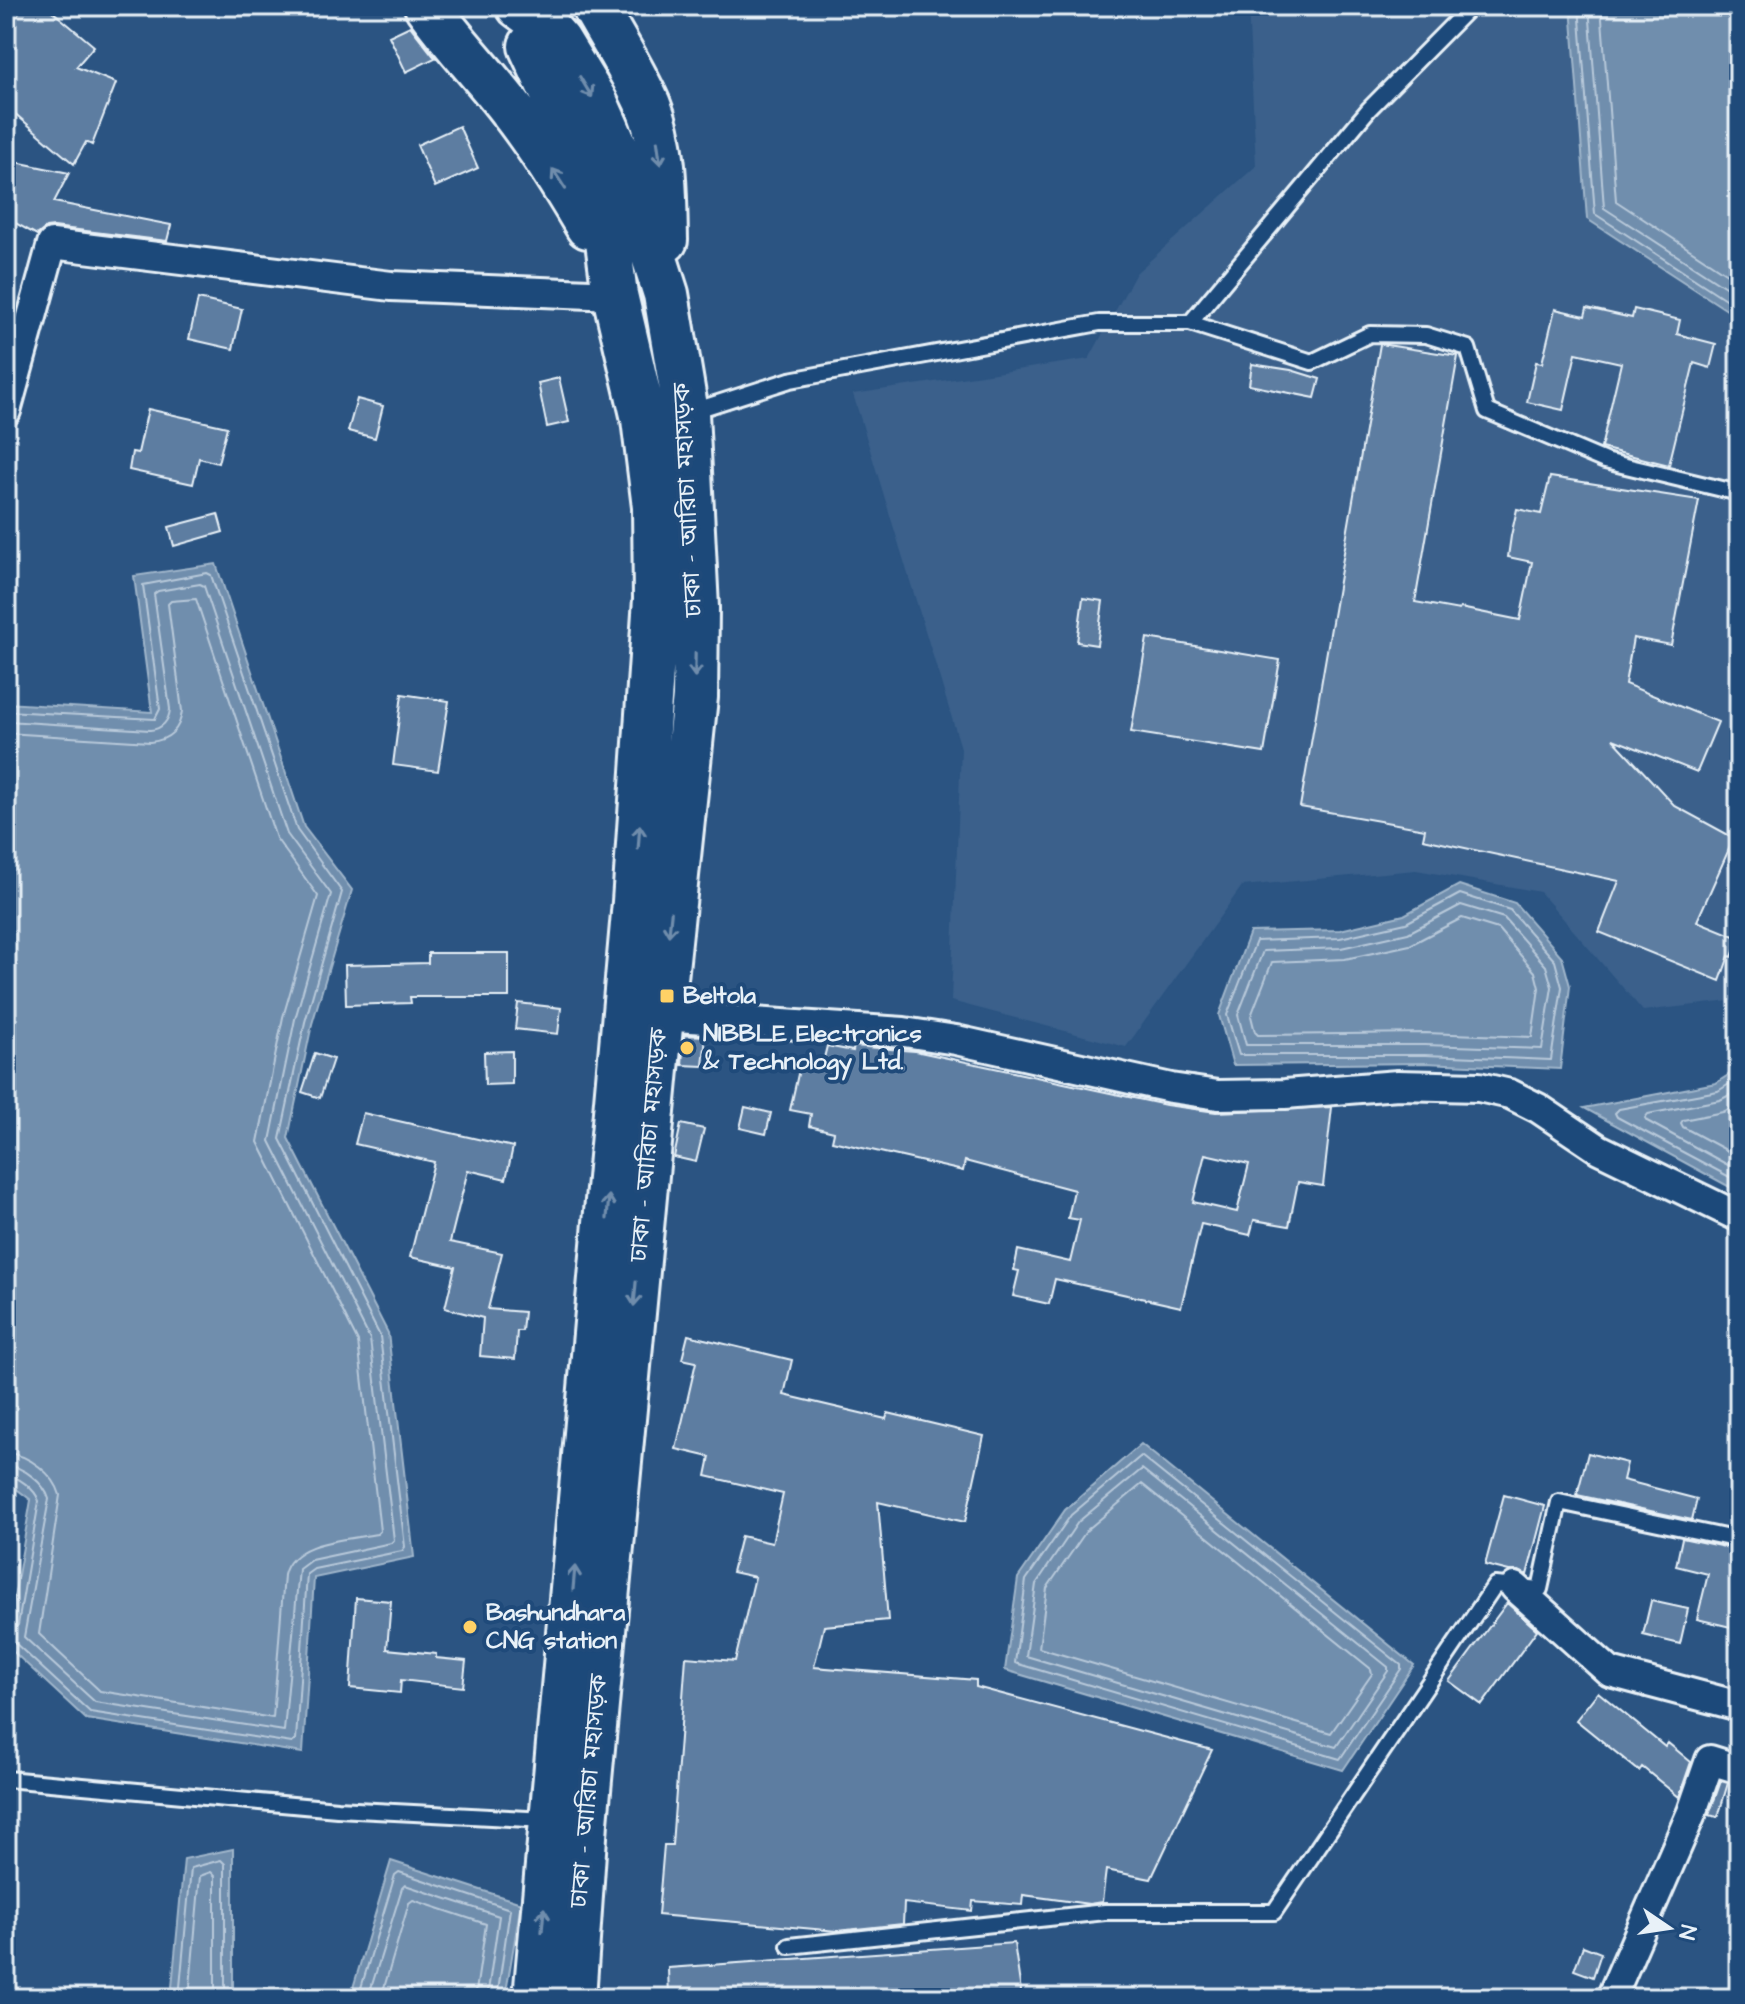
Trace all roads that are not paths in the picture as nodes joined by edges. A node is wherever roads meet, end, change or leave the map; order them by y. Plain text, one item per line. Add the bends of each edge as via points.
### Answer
1 (427, 6) edge
2 (518, 6) edge
3 (594, 6) edge
4 (1471, 6) edge
5 (612, 283) junction
6 (666, 294) junction
7 (1190, 323) junction
8 (6, 411) edge
9 (686, 413) junction
10 (1739, 493) edge
11 (661, 1016) junction
12 (1739, 1217) edge
13 (1739, 1540) edge
14 (1515, 1587) junction
15 (1739, 1706) edge
16 (1739, 1769) edge
17 (6, 1779) edge
18 (551, 1821) junction
19 (789, 1946) dead end
20 (536, 1998) edge
21 (573, 1998) edge
22 (1611, 1998) edge

5 -> 1 highway via 594,236 554,171
2 - 5 highway via 597,189
2 -> 6 highway, ঢাকা - আরিচা মহাসড়ক via 558,41 595,102 630,181
3 -> 6 highway, ঢাকা - আরিচা মহাসড়ক via 649,107 665,205
4 - 7 lane via 1369,109
5 - 8 street via 391,286 52,244
18 -> 5 highway via 633,918 656,599 655,507 644,419
6 - 9 highway, ঢাকা - আরিচা মহাসড়ক
7 - 9 lane via 1099,323 790,380
7 - 10 lane via 1312,362 1370,334 1426,335 1468,348 1487,411 1605,461
9 -> 11 highway, ঢাকা - আরিচা মহাসড়ক via 695,697
11 - 12 street via 904,1032 1218,1095 1398,1085 1479,1087 1510,1094 1599,1149
11 -> 21 highway, ঢাকা - আরিচা মহাসড়ক via 586,1806
13 - 14 lane via 1559,1502 1540,1589
14 - 15 street via 1610,1672
14 - 19 lane via 1495,1585 1274,1912 1105,1912
16 - 22 street via 1710,1760
17 - 18 lane via 337,1809
20 -> 18 highway

